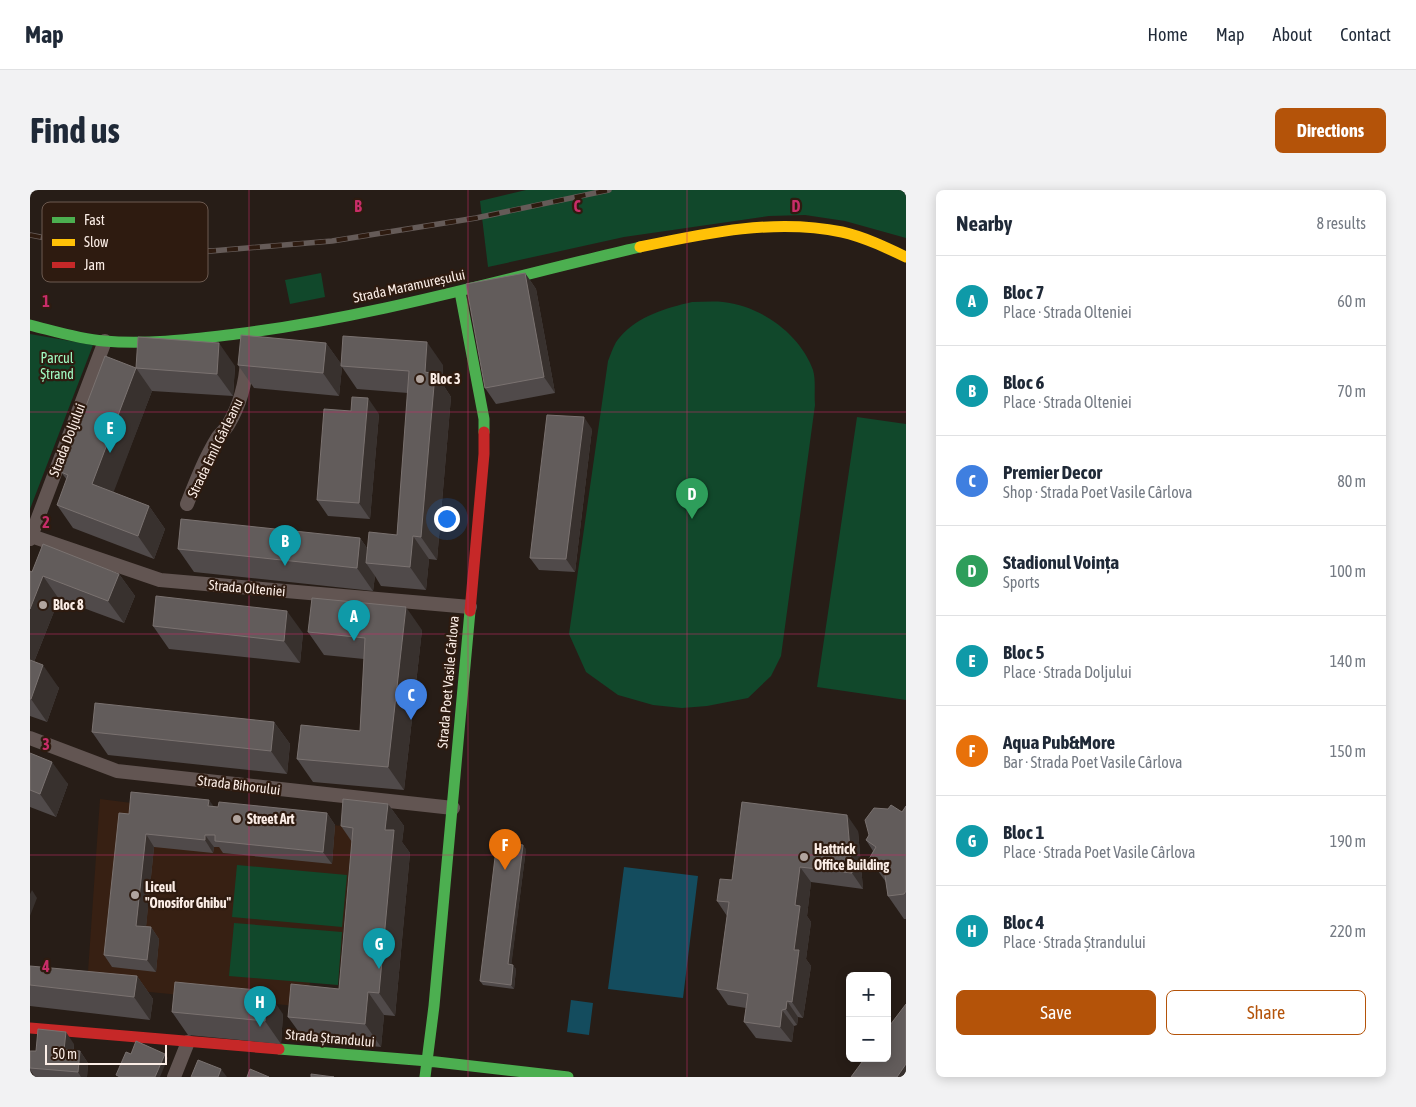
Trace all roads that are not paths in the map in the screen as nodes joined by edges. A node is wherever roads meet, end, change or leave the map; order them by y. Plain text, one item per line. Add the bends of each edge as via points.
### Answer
1 (906, 257) edge
2 (460, 292) junction
3 (30, 325) edge
4 (246, 332) junction
5 (105, 341) junction
6 (188, 504) dead end
7 (31, 538) edge
8 (470, 607) junction
9 (30, 738) edge
10 (453, 808) junction
11 (30, 1028) edge
12 (188, 1042) junction
13 (428, 1061) junction
14 (174, 1077) edge
15 (425, 1077) edge
16 (568, 1077) edge

1 - 2 street, Strada Maramureșului via 870,240 840,232 803,226 734,228 632,249
2 - 4 street, Strada Maramureșului
2 - 8 street, Strada Poet Vasile Cârlova via 484,419 484,454
3 - 5 street, Strada Maramureșului
4 - 5 street, Strada Maramureșului
4 - 6 street, Strada Emil Gârleanu via 247,366 240,400 199,474
5 - 7 street, Strada Doljului
7 - 8 street, Strada Olteniei via 160,580
8 - 10 street, Strada Poet Vasile Cârlova
9 - 10 street, Strada Bihorului via 117,771
10 - 13 street, Strada Poet Vasile Cârlova
11 - 12 street, Strada Ștrandului
12 - 13 street, Strada Ștrandului
12 - 14 street
13 - 15 street, Strada Poet Vasile Cârlova
13 - 16 street, Strada Ștrandului

